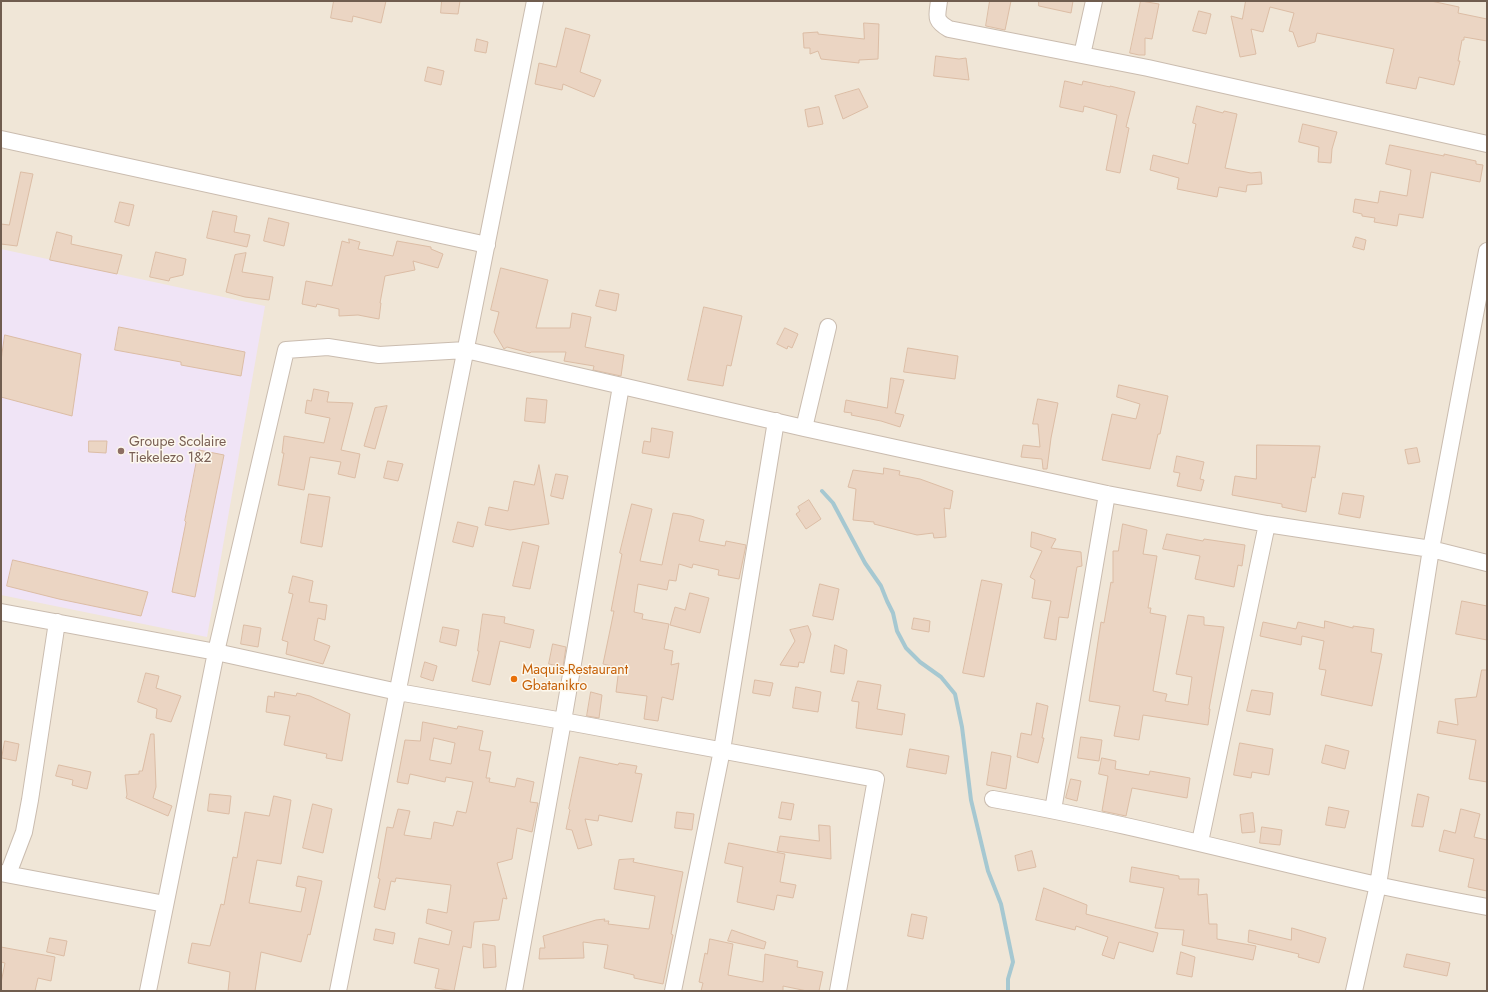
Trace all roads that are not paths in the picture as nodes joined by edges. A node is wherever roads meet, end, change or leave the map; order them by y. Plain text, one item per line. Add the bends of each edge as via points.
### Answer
1 (536, 1) edge
2 (939, 1) edge
3 (1094, 1) edge
4 (1082, 55) junction
5 (1, 140) edge
6 (1487, 144) edge
7 (487, 245) junction
8 (1487, 252) edge
9 (828, 327) dead end
10 (466, 350) junction
11 (621, 386) junction
12 (776, 421) junction
13 (804, 428) junction
14 (1107, 494) junction
15 (1268, 524) junction
16 (1431, 549) junction
17 (1487, 563) edge
18 (1, 612) edge
19 (57, 622) junction
20 (216, 652) junction
21 (398, 692) junction
22 (563, 720) junction
23 (722, 750) junction
24 (993, 799) dead end
25 (1053, 810) junction
26 (1200, 842) junction
27 (4, 874) edge
28 (1378, 885) junction
29 (165, 904) junction
30 (1487, 907) edge
31 (148, 991) edge
32 (338, 991) edge
33 (514, 991) edge
34 (674, 991) edge
35 (838, 991) edge
36 (1354, 991) edge

1 - 7 street
2 - 4 street via 937,17 940,24 949,29
3 - 4 street
4 - 6 street
5 - 7 street
7 - 10 street
8 - 16 street
9 - 13 street
10 - 11 street
10 - 20 street via 378,355 328,347 286,350
10 - 21 street
11 - 12 street
11 - 22 street
12 - 13 street
12 - 23 street
13 - 14 street
14 - 15 street
14 - 25 street
15 - 16 street
15 - 26 street
16 - 17 street
16 - 28 street
18 - 19 street
19 - 20 street
19 - 27 street via 24,832
20 - 21 street
20 - 29 street
21 - 22 street
21 - 32 street
22 - 23 street
22 - 33 street
23 - 34 street
23 - 35 street via 876,779
24 - 25 street
25 - 26 street
26 - 28 street
27 - 29 street
28 - 30 street
28 - 36 street
29 - 31 street

